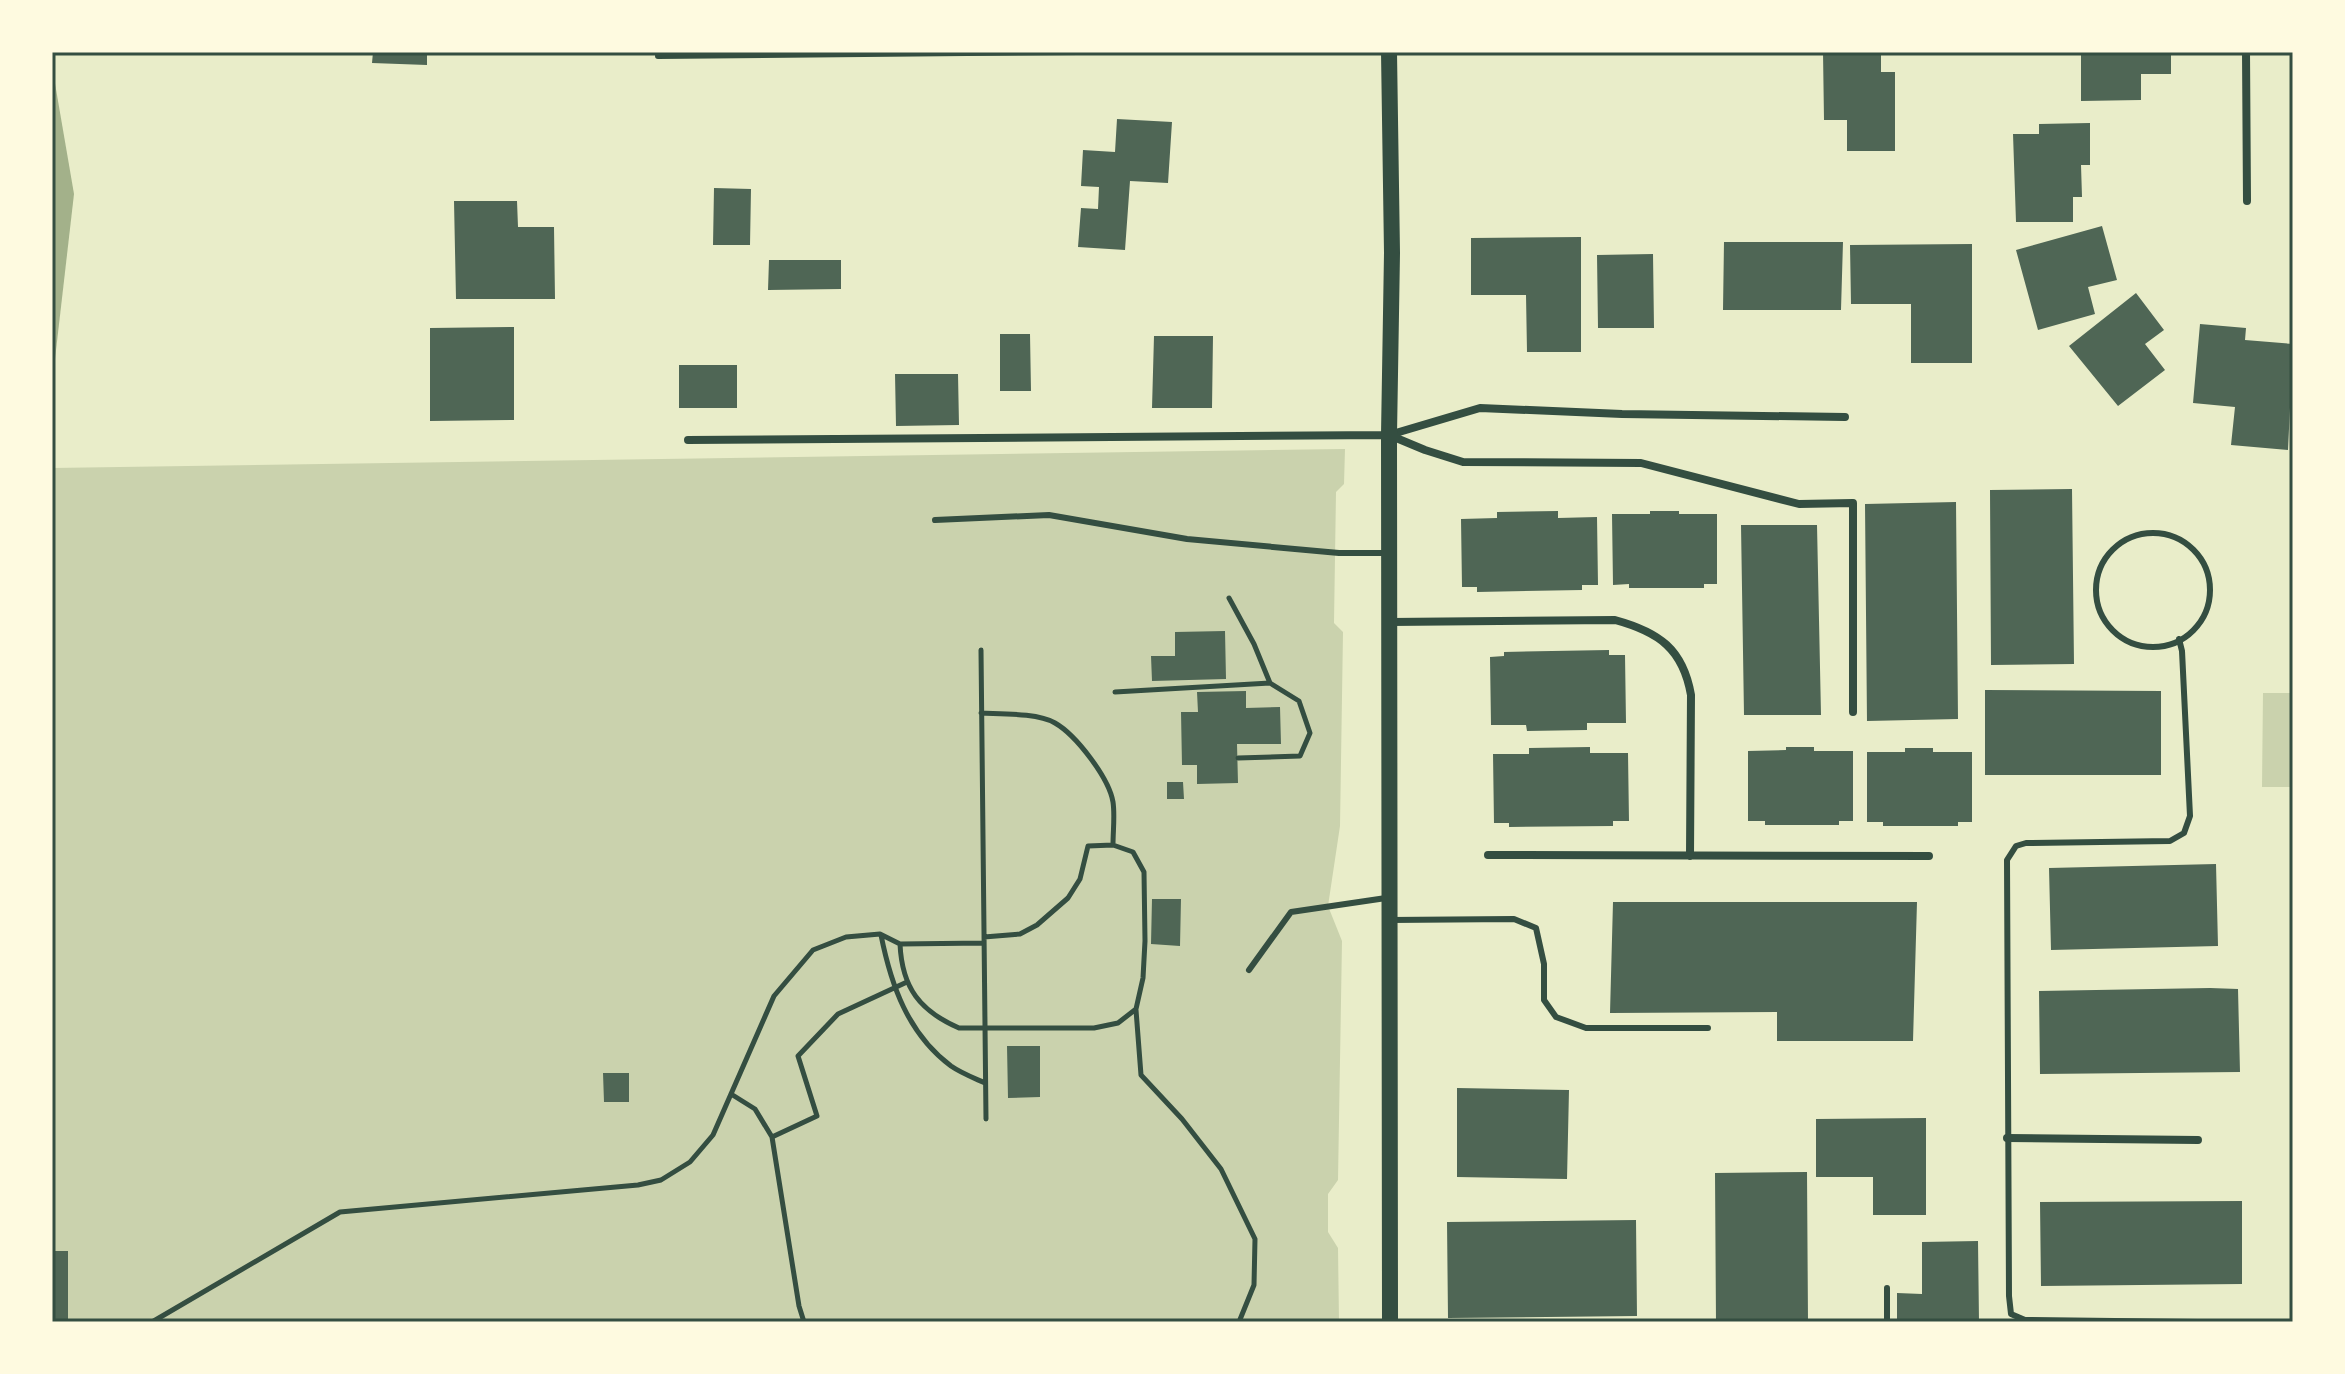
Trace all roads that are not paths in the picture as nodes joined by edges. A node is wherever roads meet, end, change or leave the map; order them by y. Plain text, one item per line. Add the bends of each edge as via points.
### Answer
1 (1078, 52) edge
2 (1389, 52) edge
3 (2246, 52) edge
4 (658, 56) dead end
5 (2247, 201) dead end
6 (1845, 417) dead end
7 (1389, 435) junction
8 (688, 440) dead end
9 (935, 520) dead end
10 (1391, 553) junction
11 (1390, 622) junction
12 (2179, 639) junction
13 (1853, 712) dead end
14 (1488, 855) dead end
15 (1690, 856) junction
16 (1929, 856) dead end
17 (1390, 897) junction
18 (1390, 920) junction
19 (1249, 970) dead end
20 (1708, 1028) dead end
21 (2007, 1138) junction
22 (2198, 1140) dead end
23 (1887, 1288) dead end
24 (1390, 1322) edge
25 (1887, 1322) edge
26 (2197, 1322) edge

1 - 4 lane
2 - 7 main road
3 - 5 street
6 - 7 street via 1480,408
7 - 8 street
7 - 10 main road
7 - 13 street via 1463,462 1641,463 1799,504 1853,503
9 - 10 lane via 1049,515 1187,539
10 - 11 main road
11 - 15 street via 1615,620 1661,638 1677,655 1691,695
11 - 17 main road
12 - 12 lane via 2201,621 2209,600 2209,578 2200,557 2185,542 2164,533 2121,542 2105,558 2097,579 2097,601 2106,622 2122,638 2143,646 2165,646
12 - 21 lane via 2190,816 2184,833 2170,841 2026,843 2016,846 2007,860
14 - 15 street
15 - 16 street
17 - 18 main road
17 - 19 lane via 1291,912
18 - 20 lane via 1514,919 1536,928 1544,1000 1556,1017 1586,1028
18 - 24 main road
21 - 22 street
21 - 26 lane via 2011,1314 2025,1320
23 - 25 lane

